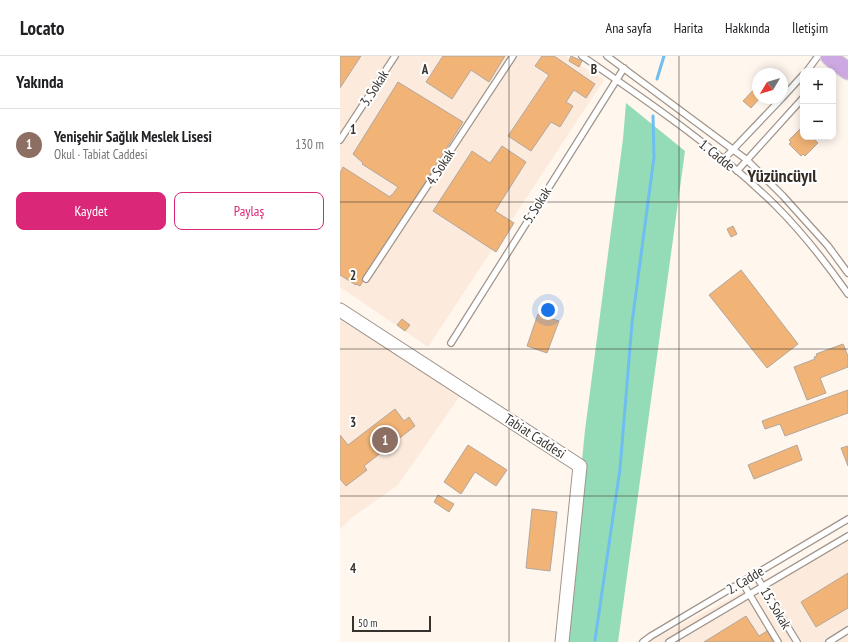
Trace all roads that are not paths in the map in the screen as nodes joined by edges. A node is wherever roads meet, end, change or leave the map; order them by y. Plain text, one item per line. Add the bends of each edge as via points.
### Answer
1 (395, 56) edge
2 (513, 56) edge
3 (582, 56) edge
4 (607, 56) edge
5 (818, 56) edge
6 (624, 68) junction
7 (809, 68) edge
8 (800, 78) edge
9 (616, 80) junction
10 (788, 91) edge
11 (800, 101) edge
12 (776, 104) edge
13 (340, 140) edge
14 (734, 149) junction
15 (724, 160) junction
16 (747, 160) junction
17 (737, 171) junction
18 (848, 273) edge
19 (366, 279) dead end
20 (848, 294) edge
21 (340, 310) edge
22 (451, 343) dead end
23 (848, 519) edge
24 (848, 536) edge
25 (755, 574) junction
26 (742, 582) junction
27 (763, 586) junction
28 (749, 594) junction
29 (848, 630) edge
30 (562, 642) edge
31 (644, 642) edge
32 (670, 642) edge
33 (778, 642) edge
34 (797, 642) edge
35 (829, 642) edge

1 - 13 lane, 3. Sokak
2 - 19 lane, 4. Sokak
3 - 9 lane, 1. Cadde
4 - 6 lane, 1. Cadde
5 - 7 lane
6 - 9 lane, 5. Sokak
6 - 14 lane, 1. Cadde
8 - 10 lane
9 - 15 lane, 1. Cadde
9 - 22 lane, 5. Sokak
11 - 16 lane
12 - 14 lane
14 - 15 lane
14 - 16 lane, 1. Cadde
15 - 17 lane, 1. Cadde
16 - 17 lane
16 - 18 lane, 1. Cadde via 784,196
17 - 20 lane, 1. Cadde via 775,205
21 - 30 street, Tabiat Caddesi via 580,466
23 - 25 lane, 2. Cadde
24 - 27 lane, 2. Cadde
25 - 26 lane, 2. Cadde
25 - 27 lane, 15. Sokak
26 - 28 lane, 15. Sokak
26 - 31 lane, 2. Cadde
27 - 28 lane, 2. Cadde
27 - 34 lane, 15. Sokak
28 - 32 lane, 2. Cadde
28 - 33 lane, 15. Sokak
29 - 35 lane

